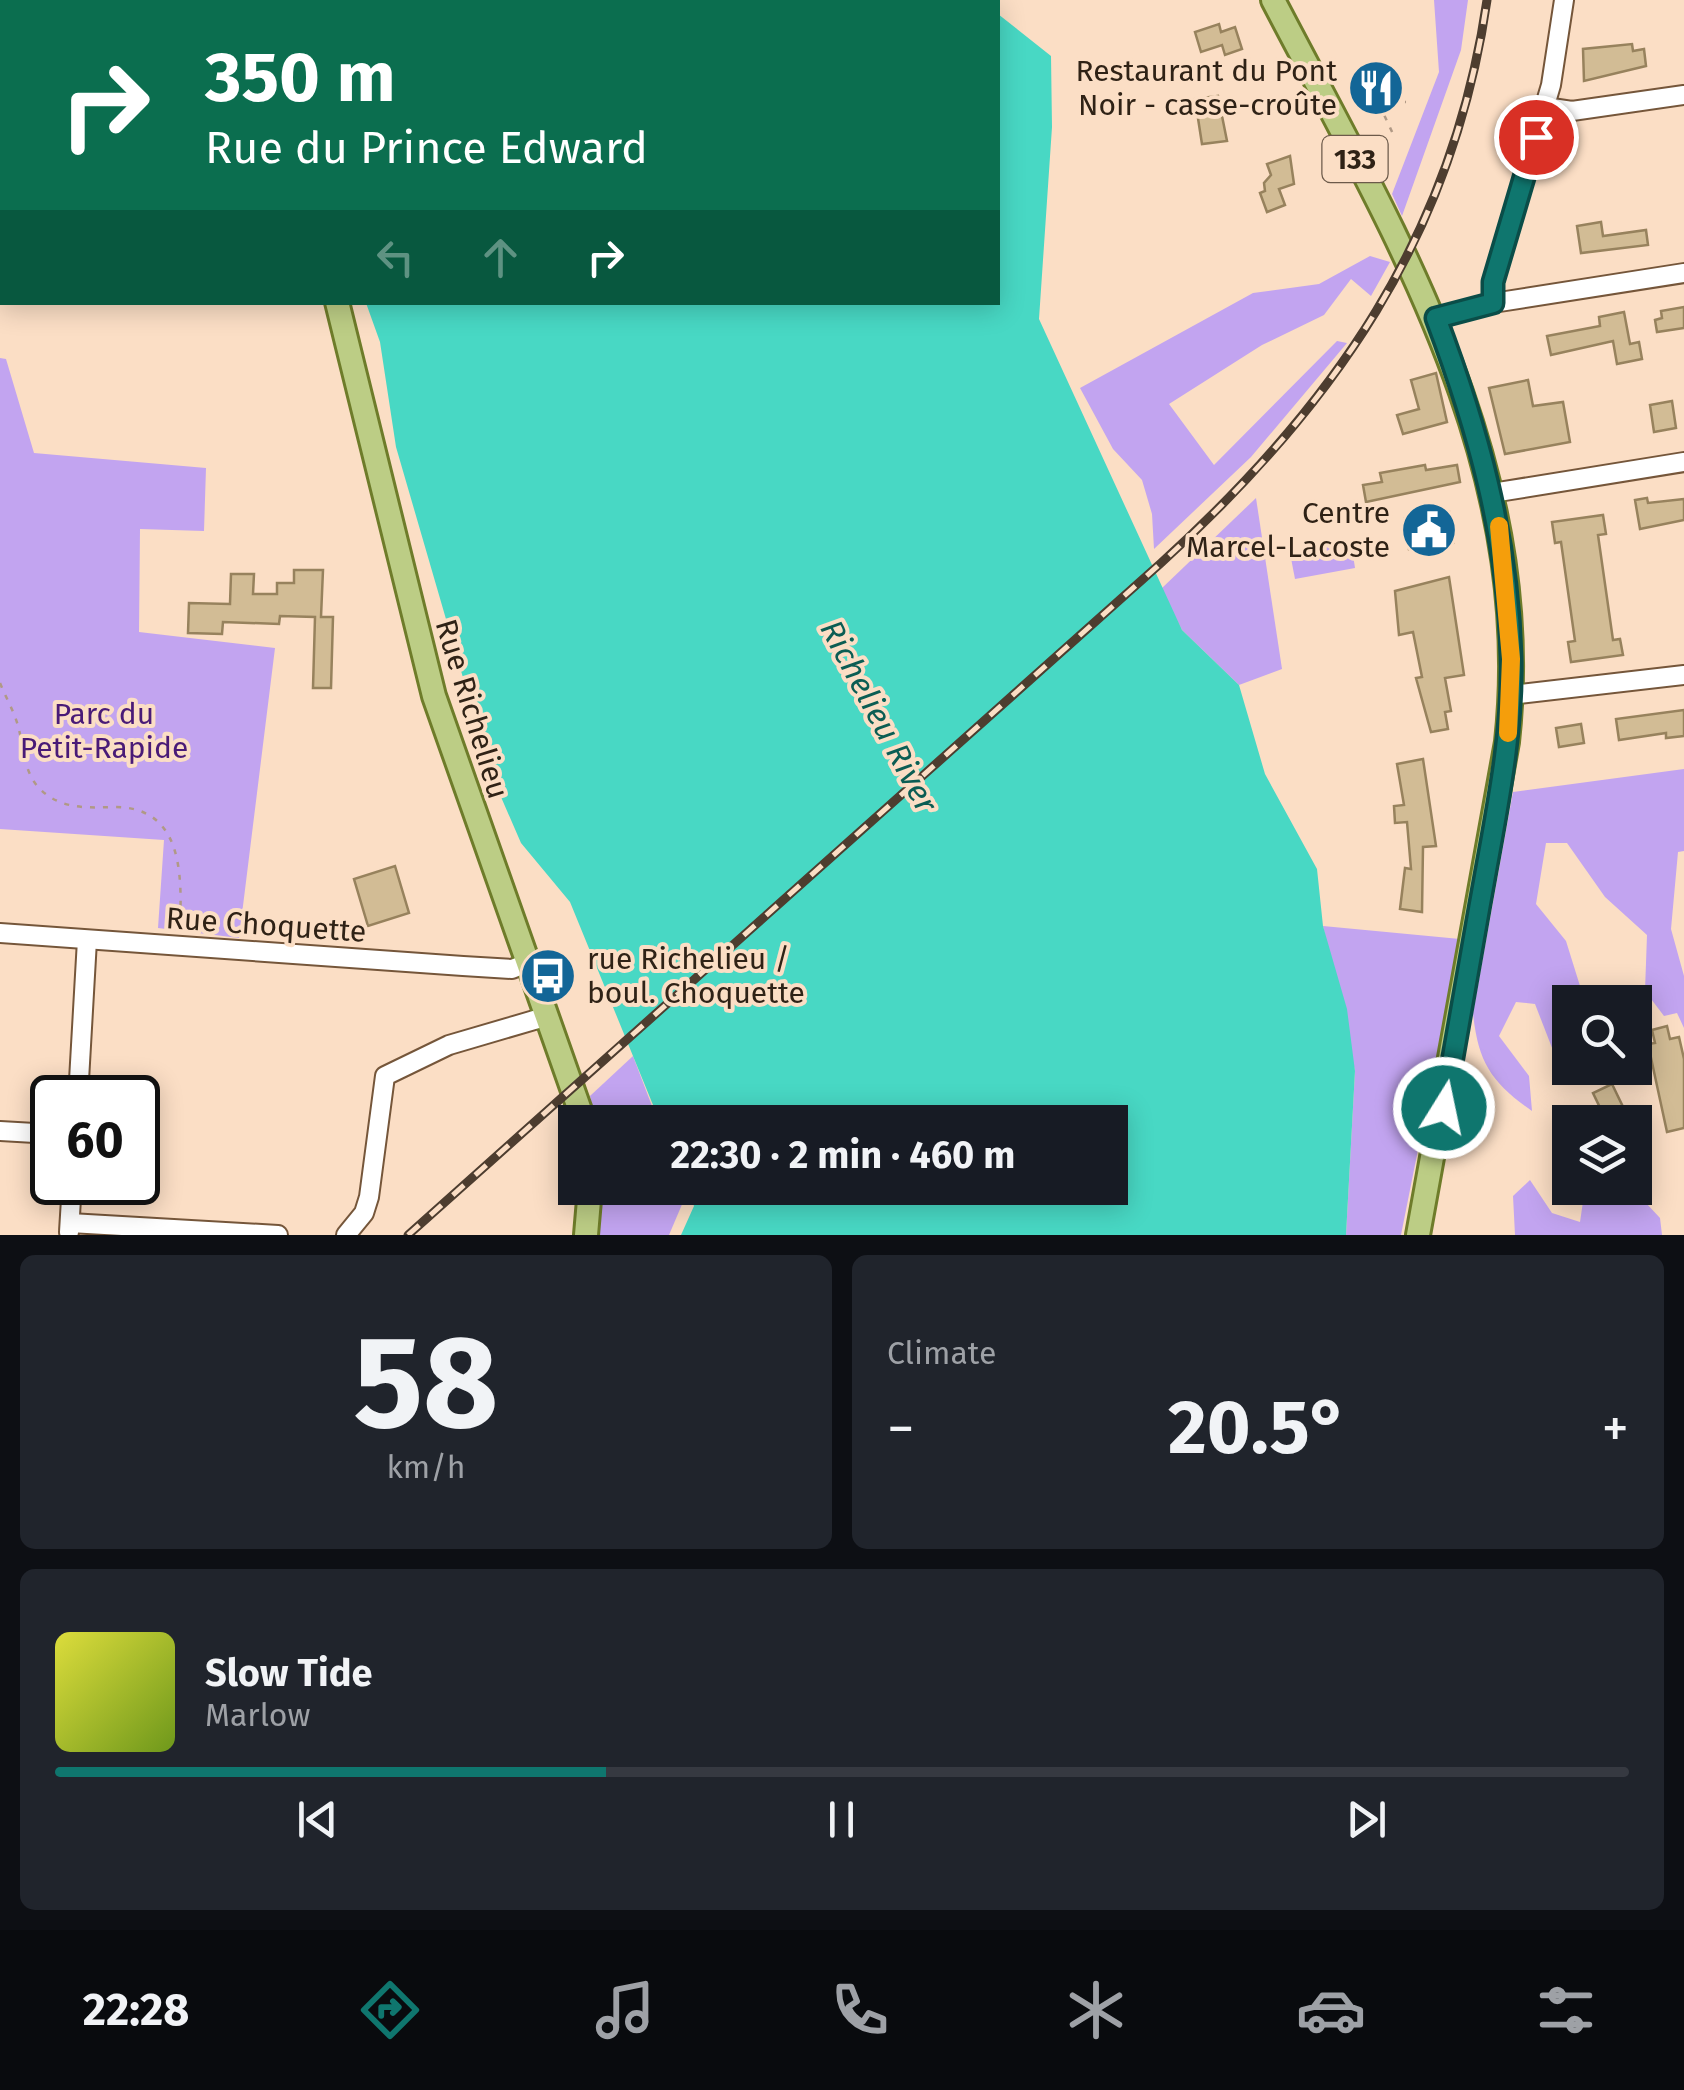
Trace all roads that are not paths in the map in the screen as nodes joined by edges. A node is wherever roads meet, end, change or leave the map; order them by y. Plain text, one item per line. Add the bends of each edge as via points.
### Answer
1 (1273, 0) edge
2 (1564, 0) edge
3 (1684, 95) edge
4 (1545, 107) junction
5 (1684, 273) edge
6 (1493, 303) junction
7 (338, 305) edge
8 (1436, 318) junction
9 (1684, 462) edge
10 (1492, 493) junction
11 (1684, 675) edge
12 (1511, 696) junction
13 (0, 933) edge
14 (87, 940) junction
15 (527, 963) junction
16 (548, 1016) junction
17 (79, 1075) edge
18 (578, 1105) edge
19 (0, 1131) edge
20 (30, 1133) edge
21 (589, 1205) edge
22 (69, 1229) edge
23 (278, 1235) edge
24 (346, 1235) edge
25 (586, 1235) edge
26 (1418, 1235) edge

1 - 8 main road, 133
2 - 4 street
3 - 4 street via 1572,111
4 - 6 street via 1493,282
5 - 6 street
6 - 8 street
7 - 15 main road, Rue Richelieu via 424,661
8 - 10 main road, 133
9 - 10 street
10 - 12 main road, 133 via 1506,572
11 - 12 street
12 - 26 main road, 133 via 1494,827
13 - 14 street, Rue Choquette
14 - 15 street, Rue Choquette via 496,968
14 - 17 street
15 - 16 main road, Rue Richelieu
16 - 18 main road, Rue Richelieu
16 - 24 street via 449,1045 387,1074 370,1197
19 - 20 street
21 - 25 main road
22 - 23 street

